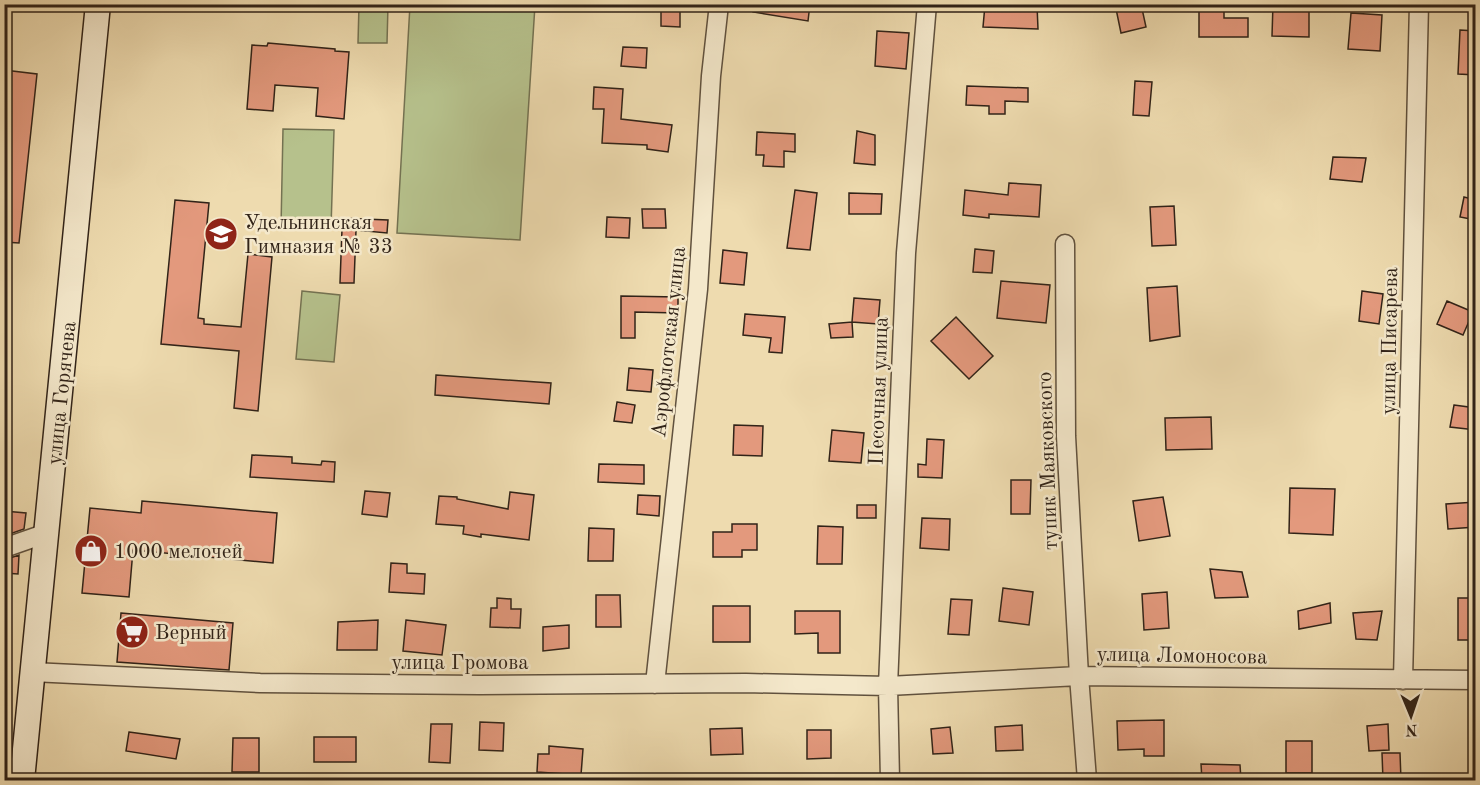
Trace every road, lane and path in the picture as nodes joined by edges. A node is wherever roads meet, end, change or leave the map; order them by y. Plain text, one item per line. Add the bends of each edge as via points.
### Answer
1 (99, 4) edge
2 (719, 4) edge
3 (927, 4) edge
4 (1419, 4) edge
5 (1065, 244) dead end
6 (47, 533) junction
7 (4, 548) edge
8 (32, 672) junction
9 (1079, 676) junction
10 (1403, 680) junction
11 (1476, 680) edge
12 (655, 684) junction
13 (888, 686) junction
14 (22, 780) edge
15 (890, 780) edge
16 (1087, 780) edge

1 - 6 main road, улица Горячева
2 - 12 street, Аэрофлотская улица via 698,289
3 - 13 street, Песочная улица via 906,253
4 - 10 street, улица Писарева
5 - 9 street, тупик Маяковского via 1066,436
6 - 7 street
6 - 8 main road, улица Горячева
8 - 12 street, улица Громова via 260,683
8 - 14 main road, улица Горячева
9 - 10 street, улица Ломоносова
9 - 13 street, улица Ломоносова
9 - 16 street, тупик Маяковского
10 - 11 street, улица Ломоносова
12 - 13 street, улица Громова
13 - 15 street, Песочная улица

